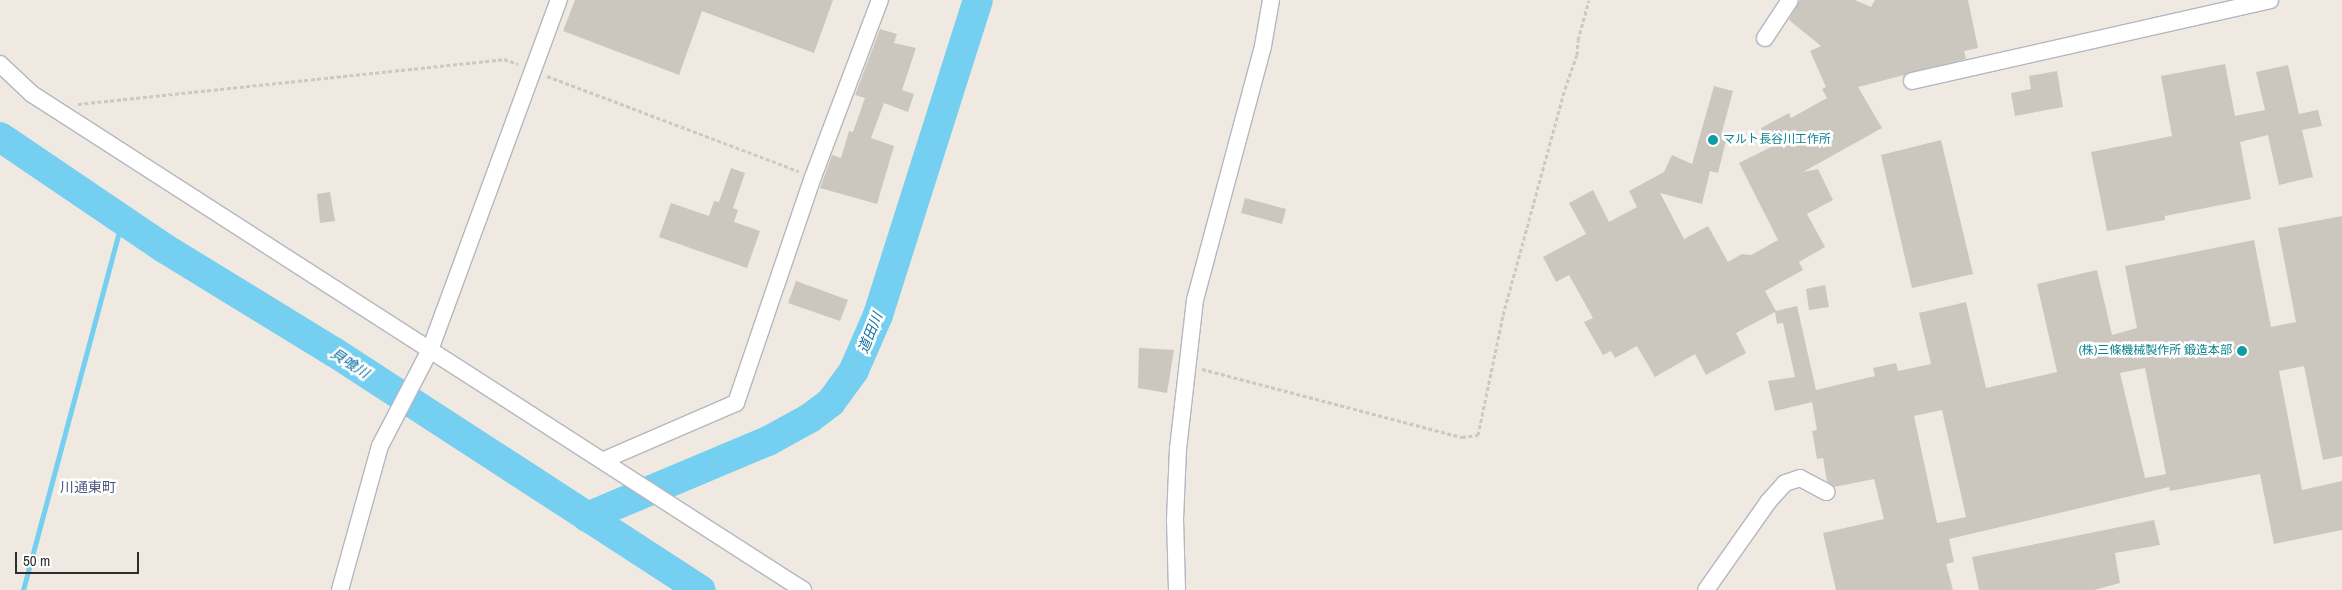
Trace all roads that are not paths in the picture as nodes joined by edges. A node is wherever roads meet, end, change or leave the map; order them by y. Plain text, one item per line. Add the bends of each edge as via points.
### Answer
1 (559, 0) edge
2 (880, 0) edge
3 (1271, 0) edge
4 (1790, 0) edge
5 (2270, 0) edge
6 (1765, 38) dead end
7 (0, 64) edge
8 (1912, 82) dead end
9 (428, 354) junction
10 (608, 462) junction
11 (1826, 492) dead end
12 (340, 590) edge
13 (803, 590) edge
14 (1177, 590) edge
15 (1706, 590) edge

1 - 9 street
2 - 10 street via 813,177 736,403
3 - 14 street via 1263,46 1195,300 1178,449
4 - 6 street
5 - 8 street
7 - 9 street via 52,107
9 - 10 street
9 - 12 street via 380,446
10 - 13 street
11 - 15 street via 1800,478 1785,483

